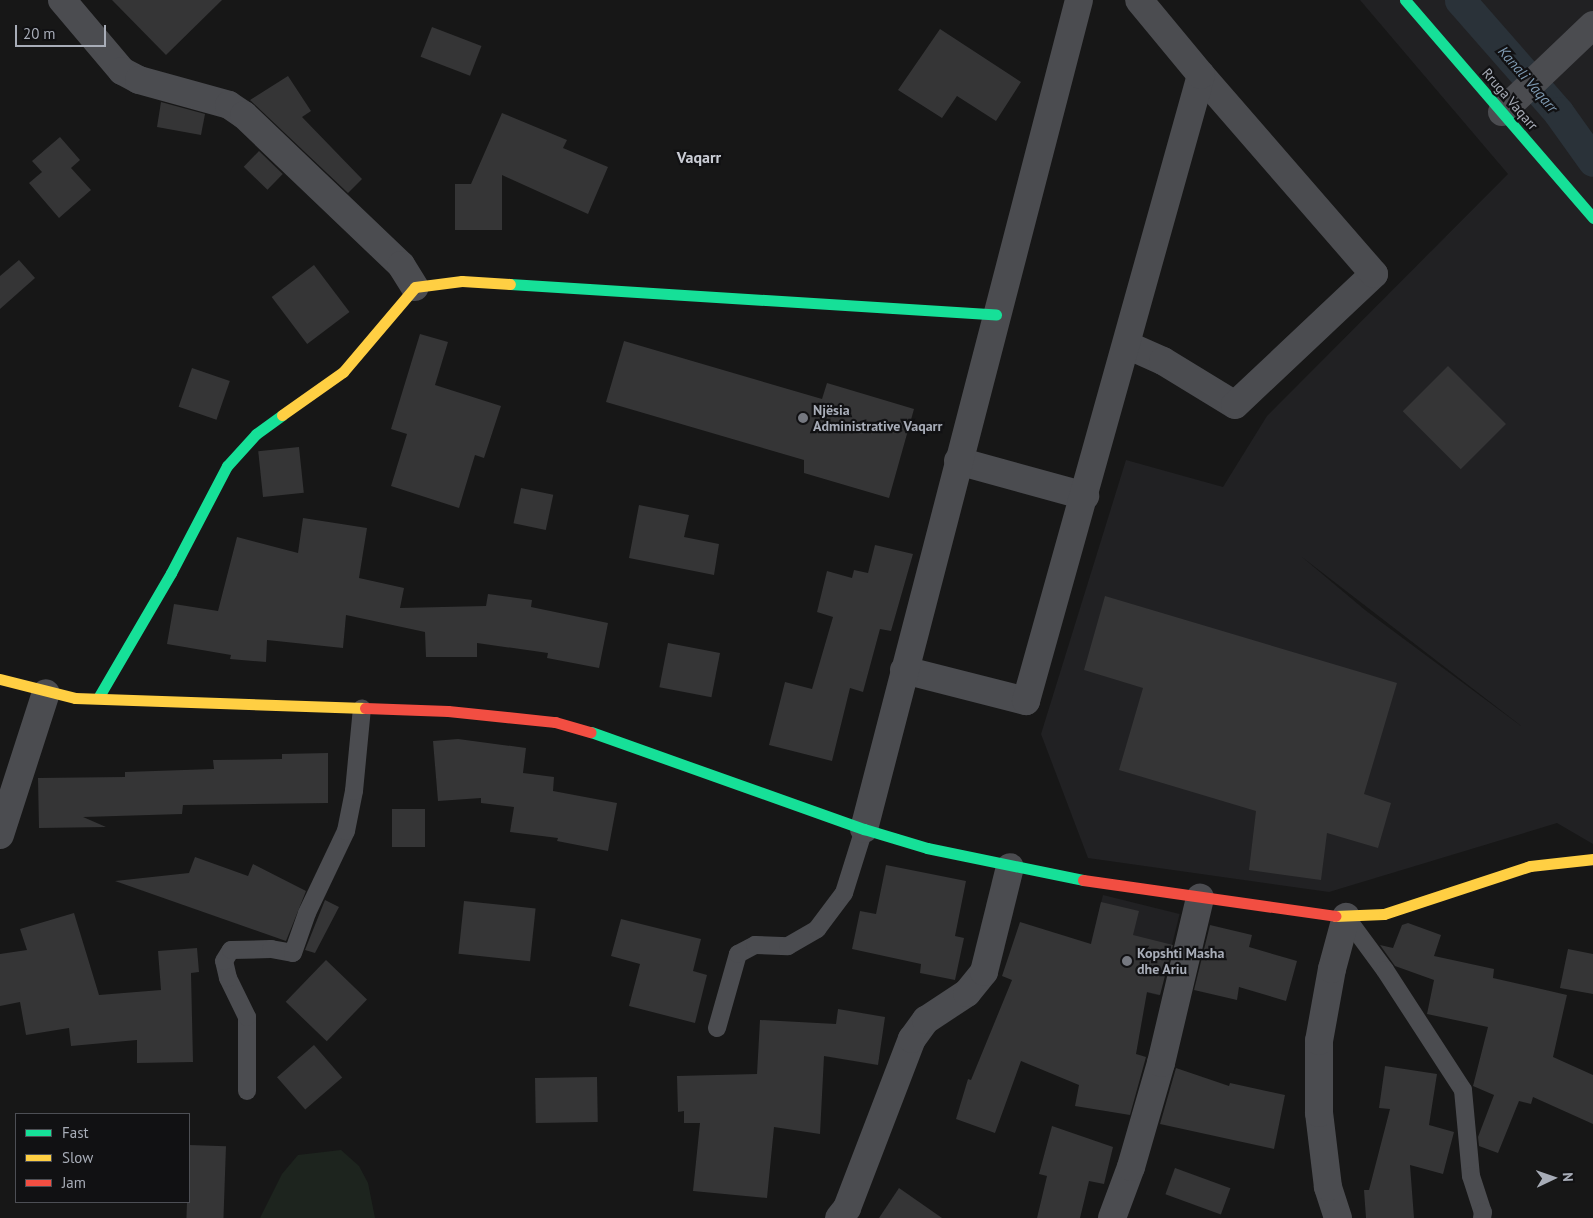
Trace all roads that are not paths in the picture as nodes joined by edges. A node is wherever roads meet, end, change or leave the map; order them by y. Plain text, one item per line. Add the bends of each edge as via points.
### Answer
1 (62, 0) edge
2 (1079, 0) edge
3 (1139, 0) edge
4 (1405, 0) edge
5 (1593, 26) edge
6 (1201, 75) junction
7 (1502, 112) junction
8 (1593, 218) edge
9 (415, 288) junction
10 (996, 315) junction
11 (1126, 345) junction
12 (958, 461) junction
13 (1086, 496) junction
14 (904, 670) junction
15 (0, 679) edge
16 (46, 693) junction
17 (98, 698) junction
18 (362, 708) junction
19 (864, 829) junction
20 (0, 835) edge
21 (1593, 859) edge
22 (1010, 867) junction
23 (1200, 898) junction
24 (1346, 918) junction
25 (716, 1028) dead end
26 (247, 1091) dead end
27 (840, 1218) edge
28 (1112, 1218) edge
29 (1338, 1218) edge
30 (1482, 1218) edge

1 - 9 street via 122,71 139,80 228,105 244,115 401,265
2 - 10 street
3 - 6 street
4 - 7 street, Rruga Vaqarr
5 - 7 street
6 - 11 street
6 - 11 street via 1374,274 1235,405 1163,361
7 - 8 street, Rruga Vaqarr
9 - 10 street via 462,281
9 - 17 street via 343,372 256,434 227,466 171,573
10 - 12 street
11 - 13 street
12 - 13 street
12 - 14 street
13 - 14 street via 1026,701
14 - 19 street
15 - 16 street
16 - 17 street
16 - 20 street
17 - 18 street
18 - 19 street via 519,716 555,722 599,734
18 - 26 lane via 354,791 346,831 307,912 293,952 231,950 224,961 228,978 247,1017
19 - 22 street
19 - 25 lane via 844,893 817,929 788,946 755,945 738,954
21 - 24 street via 1530,866 1384,914
22 - 23 street
22 - 27 street via 984,972 967,993 926,1020 912,1039 847,1208
23 - 24 street
23 - 28 street via 1161,1064 1131,1167
24 - 29 street via 1332,969 1319,1042 1319,1113 1328,1187
24 - 30 lane via 1385,970 1463,1090 1471,1176

